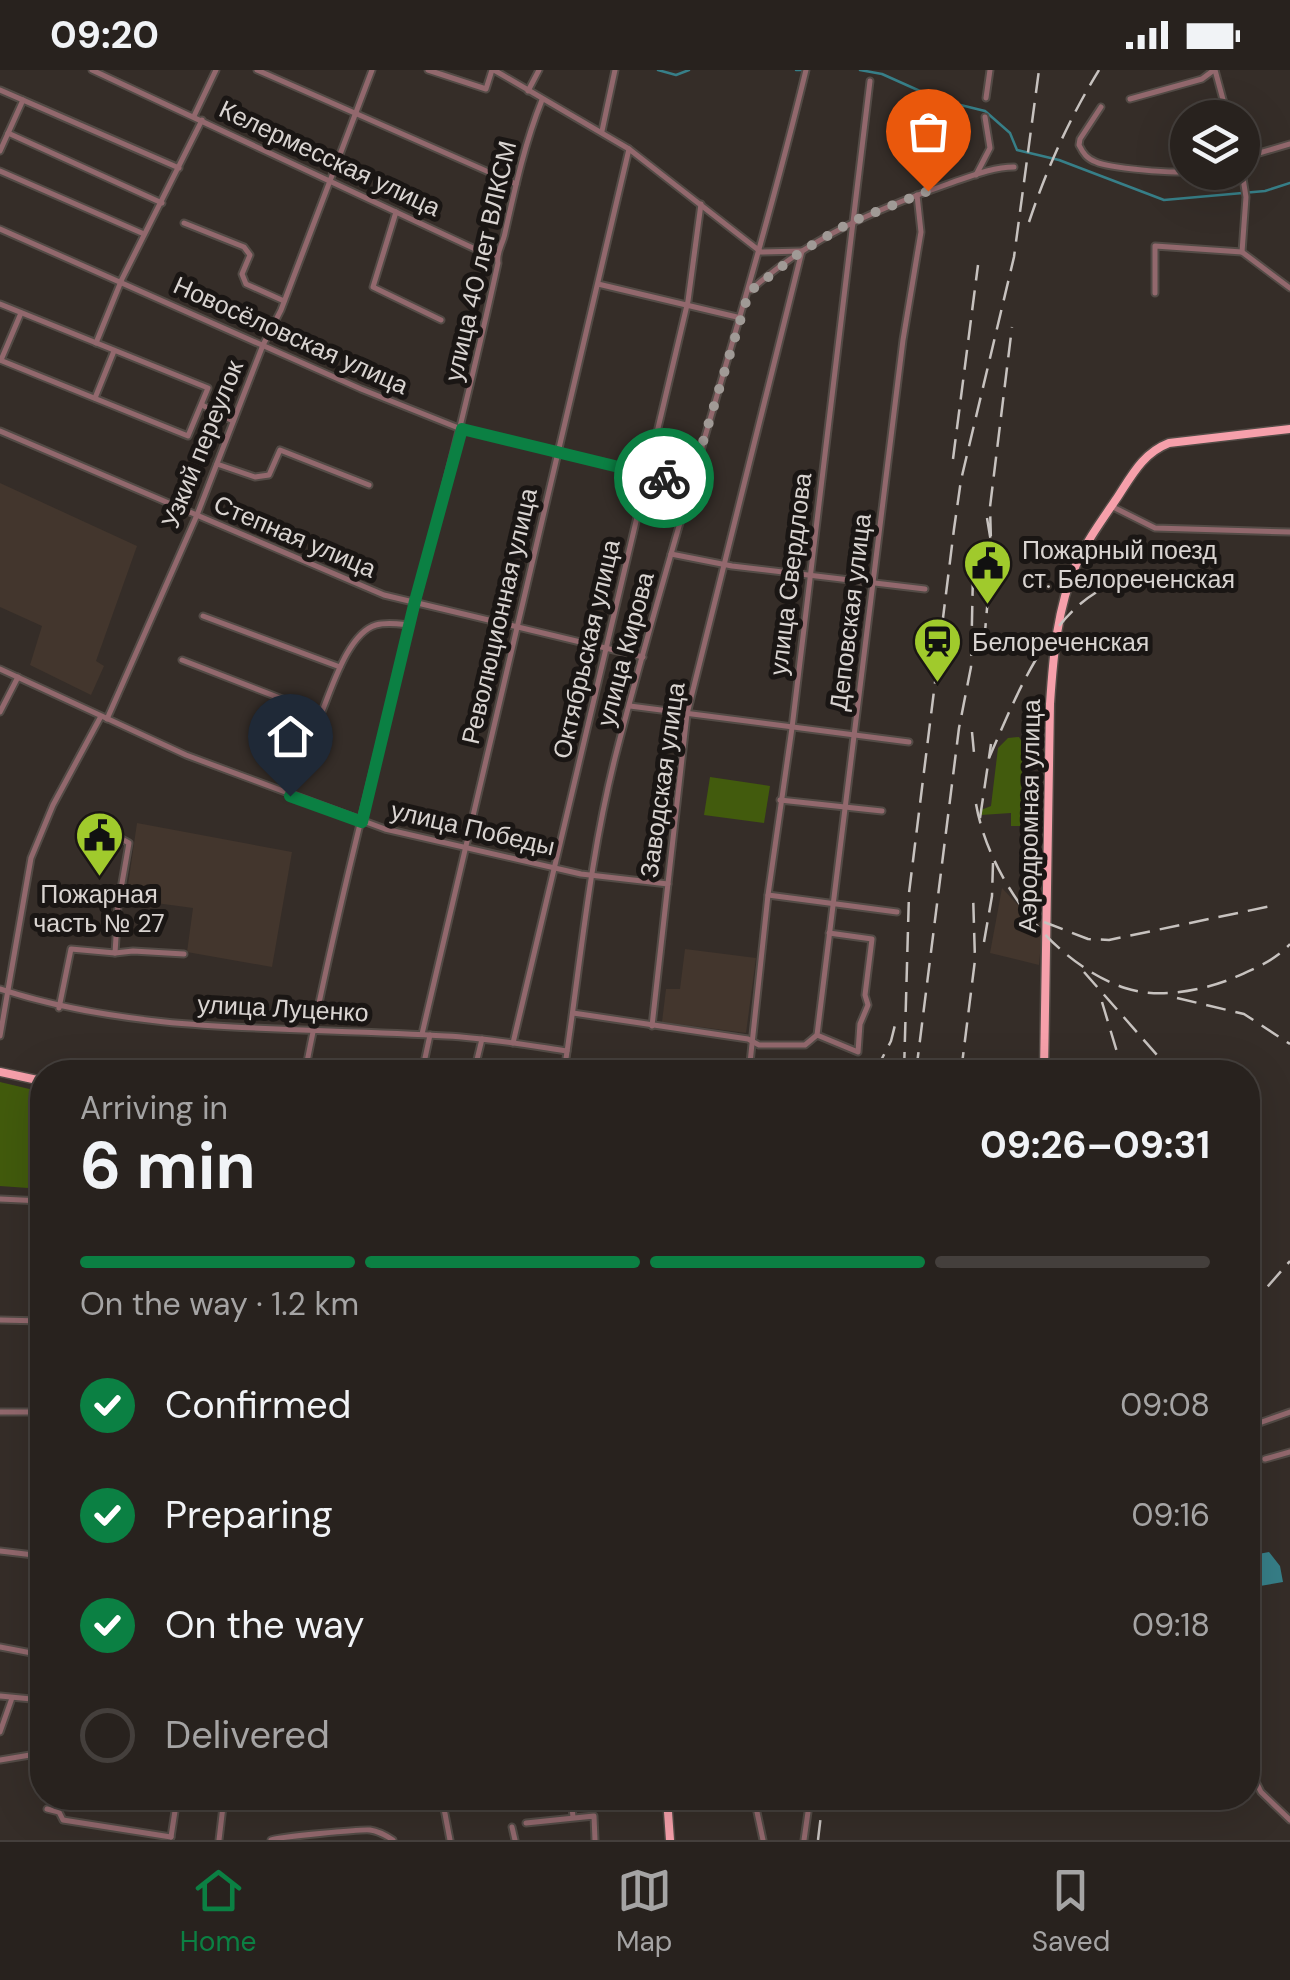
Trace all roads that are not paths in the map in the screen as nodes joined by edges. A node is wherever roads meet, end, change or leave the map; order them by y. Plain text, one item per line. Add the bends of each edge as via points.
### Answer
1 (92, 70) edge
2 (216, 70) edge
3 (256, 70) edge
4 (372, 70) edge
5 (428, 70) edge
6 (493, 70) edge
7 (539, 70) edge
8 (614, 70) edge
9 (990, 70) edge
10 (1215, 70) edge
11 (805, 73) edge
12 (870, 81) dead end
13 (0, 90) edge
14 (528, 92) junction
15 (986, 98) dead end
16 (1130, 99) dead end
17 (23, 100) junction
18 (542, 100) junction
19 (1223, 100) edge
20 (1101, 107) dead end
21 (936, 108) dead end
22 (355, 114) junction
23 (194, 116) junction
24 (985, 117) dead end
25 (202, 120) junction
26 (602, 132) junction
27 (8, 133) junction
28 (1290, 144) edge
29 (630, 149) junction
30 (0, 151) edge
31 (1260, 153) edge
32 (1014, 167) dead end
33 (179, 168) junction
34 (0, 171) edge
35 (1170, 173) edge
36 (976, 175) junction
37 (331, 182) junction
38 (516, 184) junction
39 (1245, 190) edge
40 (928, 191) junction
41 (916, 195) junction
42 (162, 202) junction
43 (701, 204) junction
44 (396, 212) junction
45 (184, 222) dead end
46 (851, 222) junction
47 (0, 229) edge
48 (144, 234) junction
49 (802, 251) junction
50 (761, 252) junction
51 (1242, 252) junction
52 (497, 255) junction
53 (121, 282) junction
54 (598, 284) junction
55 (1290, 288) edge
56 (749, 292) junction
57 (1156, 292) dead end
58 (284, 301) junction
59 (0, 304) edge
60 (687, 305) junction
61 (21, 313) junction
62 (741, 318) junction
63 (441, 320) dead end
64 (96, 343) junction
65 (263, 345) junction
66 (114, 351) junction
67 (1, 360) edge
68 (94, 398) junction
69 (202, 406) junction
70 (233, 421) junction
71 (462, 429) junction
72 (1290, 429) edge
73 (0, 431) edge
74 (558, 454) junction
75 (217, 464) junction
76 (646, 474) junction
77 (690, 484) junction
78 (369, 486) dead end
79 (1111, 506) junction
80 (197, 515) junction
81 (1290, 532) edge
82 (672, 554) junction
83 (724, 564) junction
84 (810, 574) junction
85 (872, 582) junction
86 (924, 589) dead end
87 (415, 601) junction
88 (203, 616) dead end
89 (409, 625) junction
90 (517, 626) junction
91 (608, 648) junction
92 (643, 657) junction
93 (182, 660) dead end
94 (340, 667) junction
95 (0, 668) edge
96 (18, 677) junction
97 (630, 706) junction
98 (0, 712) edge
99 (687, 714) junction
100 (104, 718) junction
101 (792, 728) junction
102 (852, 735) junction
103 (909, 742) dead end
104 (780, 800) junction
105 (845, 808) junction
106 (882, 812) dead end
107 (362, 822) junction
108 (107, 831) dead end
109 (464, 848) junction
110 (555, 868) junction
111 (592, 876) junction
112 (668, 884) junction
113 (768, 895) junction
114 (832, 905) junction
115 (897, 912) dead end
116 (829, 933) junction
117 (115, 954) junction
118 (184, 954) dead end
119 (0, 989) edge
120 (8, 992) junction
121 (59, 1008) junction
122 (573, 1014) junction
123 (652, 1026) junction
124 (312, 1032) junction
125 (426, 1035) junction
126 (817, 1035) junction
127 (0, 1036) edge
128 (482, 1039) junction
129 (752, 1041) junction
130 (512, 1043) junction
131 (567, 1051) junction
132 (306, 1060) edge
133 (423, 1060) edge
134 (477, 1060) edge
135 (566, 1060) edge
136 (750, 1060) edge
137 (1044, 1060) edge
138 (0, 1072) edge
139 (30, 1078) edge
140 (0, 1199) edge
141 (30, 1200) edge
142 (0, 1320) edge
143 (30, 1321) edge
144 (0, 1412) edge
145 (30, 1412) edge
146 (1290, 1412) edge
147 (1260, 1423) edge
148 (1290, 1452) edge
149 (1265, 1459) dead end
150 (0, 1551) edge
151 (30, 1555) edge
152 (0, 1647) edge
153 (30, 1653) edge
154 (0, 1696) edge
155 (12, 1698) junction
156 (30, 1699) edge
157 (0, 1732) edge
158 (30, 1754) edge
159 (0, 1760) edge
160 (1260, 1790) edge
161 (51, 1810) edge
162 (175, 1810) dead end
163 (223, 1810) edge
164 (444, 1810) edge
165 (572, 1810) edge
166 (668, 1810) edge
167 (756, 1810) edge
168 (808, 1810) edge
169 (573, 1817) junction
170 (1290, 1820) edge
171 (526, 1823) dead end
172 (512, 1828) dead end
173 (171, 1838) edge
174 (283, 1838) edge
175 (391, 1839) edge
176 (219, 1840) edge
177 (271, 1840) edge
178 (450, 1840) edge
179 (515, 1840) edge
180 (595, 1840) edge
181 (670, 1840) edge
182 (762, 1840) edge
183 (804, 1840) edge

1 - 23 street, Келермесская улица
2 - 23 street
3 - 22 street
4 - 22 street, Узкий переулок
5 - 6 street via 486,89
6 - 14 street
7 - 14 street
8 - 26 street
9 - 15 street
10 - 16 street
10 - 19 street
11 - 50 street, улица Кирова
12 - 46 street, улица Свердлова
13 - 17 street
14 - 18 street
17 - 27 street
17 - 33 street
18 - 26 street
18 - 38 street, улица 40 лет ВЛКСМ
20 - 35 street via 1080,139 1086,156
21 - 40 street
22 - 37 street, Узкий переулок
22 - 38 street
23 - 25 street, Келермесская улица
24 - 36 street via 990,148
25 - 33 street
25 - 37 street, Келермесская улица
26 - 29 street
27 - 30 street
27 - 42 street
28 - 31 street
29 - 43 street
29 - 54 street, Революционная улица
32 - 36 street
33 - 42 street
34 - 48 street
36 - 40 street
37 - 44 street, Келермесская улица
37 - 58 street, Узкий переулок
38 - 52 street, улица 40 лет ВЛКСМ
39 - 51 street
40 - 41 street
41 - 46 street
41 - 85 street, Деповская улица via 920,243
42 - 48 street
43 - 50 street
43 - 60 street, Октябрьская улица
44 - 52 street, Келермесская улица
44 - 63 street via 373,287
45 - 58 street via 244,246 250,255 242,274 246,284
46 - 49 street
46 - 84 street, улица Свердлова
47 - 53 street, Новосёловская улица
48 - 53 street
49 - 50 street
49 - 56 street
49 - 83 street, Заводская улица
50 - 56 street, улица Кирова
51 - 55 street
51 - 57 street via 1155,246
52 - 71 street, улица 40 лет ВЛКСМ
53 - 64 street
53 - 65 street, Новосёловская улица
54 - 60 street
54 - 74 street, Революционная улица
56 - 62 street, улица Кирова
58 - 65 street, Узкий переулок
59 - 61 street
60 - 62 street
60 - 76 street, Октябрьская улица
61 - 64 street
61 - 67 street
62 - 77 street, улица Кирова
64 - 66 street
65 - 70 street, Узкий переулок
65 - 71 street, Новосёловская улица
66 - 68 street
66 - 69 street via 208,388
67 - 68 street
68 - 69 street via 188,436
69 - 70 street
70 - 75 street, Узкий переулок
71 - 74 street, Новосёловская улица
71 - 87 street, улица 40 лет ВЛКСМ
72 - 79 main road, Аэродромная улица via 1169,442 1144,458
73 - 80 street, Степная улица
74 - 76 street, Новосёловская улица
74 - 90 street, Революционная улица
75 - 78 street via 255,477 270,474 280,450
75 - 80 street, Узкий переулок
76 - 77 street, Новосёловская улица
76 - 91 street, Октябрьская улица
77 - 82 street, улица Кирова
79 - 81 street via 1155,528
79 - 137 main road, Аэродромная улица via 1076,564 1052,680
80 - 87 street, Степная улица via 372,591
80 - 100 street, Узкий переулок
82 - 83 street
82 - 92 street, улица Кирова
83 - 84 street
83 - 99 street, Заводская улица
84 - 85 street
84 - 101 street, улица Свердлова
85 - 86 street
85 - 102 street, Деповская улица
87 - 89 street, улица 40 лет ВЛКСМ
87 - 90 street, Степная улица
88 - 94 street
89 - 94 street via 369,628
89 - 107 street, улица 40 лет ВЛКСМ
90 - 91 street, Степная улица
90 - 109 street, Революционная улица
91 - 92 street, Степная улица
91 - 110 street, Октябрьская улица
92 - 97 street, улица Кирова
93 - 94 street via 321,714
95 - 96 street, улица Победы
96 - 98 street
96 - 100 street, улица Победы
97 - 99 street
97 - 111 street, улица Кирова
99 - 101 street
99 - 112 street, Заводская улица
100 - 107 street, улица Победы
100 - 120 street, Узкий переулок via 89,734 31,858
101 - 102 street
101 - 104 street, улица Свердлова
102 - 103 street
102 - 105 street, Деповская улица
104 - 105 street
104 - 113 street, улица Свердлова
105 - 106 street
105 - 114 street, Деповская улица
107 - 109 street, улица Победы
107 - 124 street, улица 40 лет ВЛКСМ
108 - 117 street via 129,843
109 - 110 street, улица Победы
109 - 125 street, Революционная улица
110 - 111 street, улица Победы
110 - 130 street, Октябрьская улица
111 - 112 street, улица Победы
111 - 122 street, улица Кирова
112 - 123 street, Заводская улица
113 - 114 street
113 - 129 street, улица Свердлова
114 - 115 street
114 - 116 street, Деповская улица
116 - 126 street, Деповская улица
116 - 126 street via 872,939 868,1005 858,1052
117 - 118 street
117 - 121 street via 71,949
119 - 120 street, улица Луценко
120 - 121 street, улица Луценко
120 - 127 street, Узкий переулок
121 - 124 street, улица Луценко
122 - 123 street
122 - 131 street, улица Кирова
123 - 129 street
124 - 125 street, улица Луценко
124 - 132 street, улица 40 лет ВЛКСМ
125 - 128 street, улица Луценко
125 - 133 street, Революционная улица
126 - 129 street via 806,1045
128 - 130 street, улица Луценко
128 - 134 street
129 - 136 street, улица Свердлова
130 - 131 street, улица Луценко
131 - 135 street, улица Кирова
138 - 139 main road
140 - 141 street
142 - 143 street
144 - 145 street
146 - 147 street
148 - 149 street
150 - 151 street
152 - 153 street
154 - 155 street
155 - 156 street
155 - 157 street
158 - 159 street
160 - 170 street
161 - 173 street via 64,1820
162 - 173 street
163 - 176 street
164 - 178 street
165 - 169 street
166 - 181 main road
167 - 182 street
168 - 183 street
169 - 171 street
169 - 180 street via 594,1816
172 - 179 street
174 - 175 street via 369,1830
174 - 177 street

